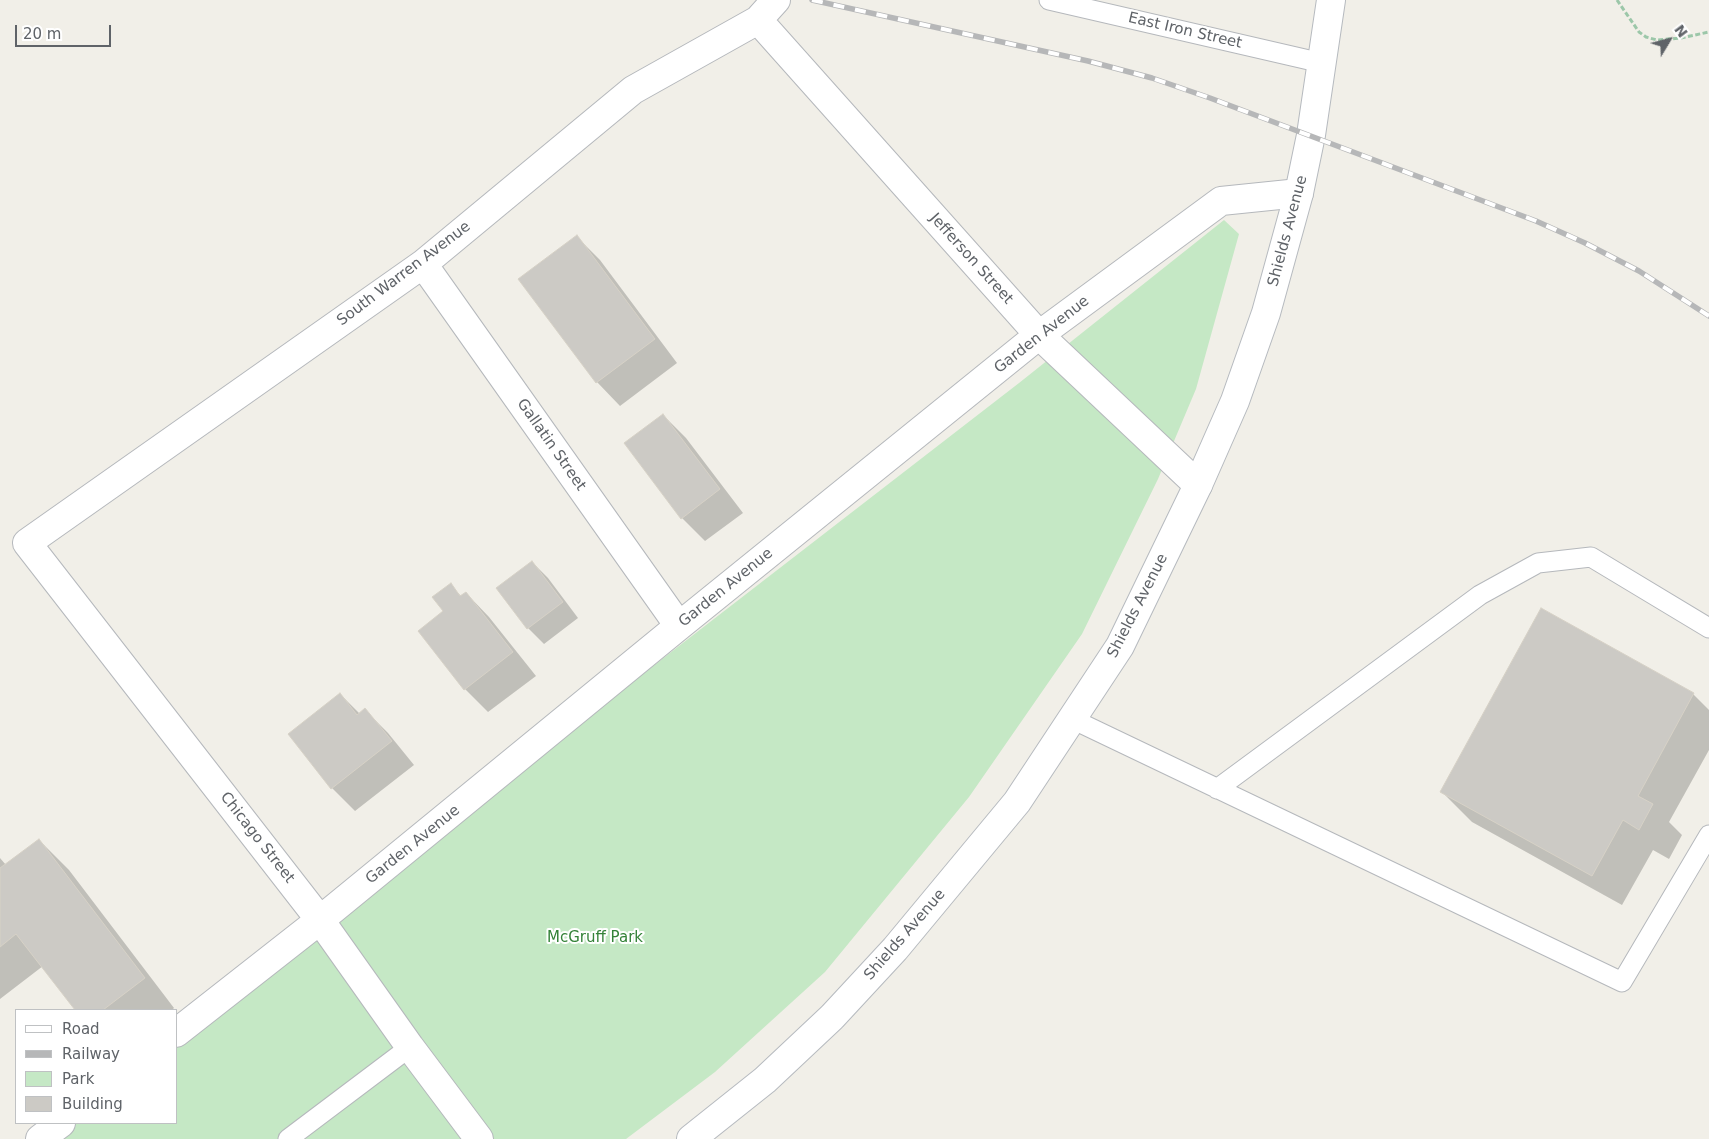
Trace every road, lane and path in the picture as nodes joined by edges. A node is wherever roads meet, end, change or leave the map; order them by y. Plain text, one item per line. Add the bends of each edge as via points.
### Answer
1 (776, 0) edge
2 (1049, 0) edge
3 (1331, 0) edge
4 (1617, 0) edge
5 (758, 20) junction
6 (1709, 32) edge
7 (1322, 63) junction
8 (1299, 193) junction
9 (423, 264) junction
10 (1039, 335) junction
11 (1198, 485) junction
12 (27, 543) joint
13 (679, 626) junction
14 (1709, 628) edge
15 (1072, 719) junction
16 (1217, 789) junction
17 (1709, 835) edge
18 (320, 920) junction
19 (178, 1031) edge
20 (410, 1046) junction
21 (60, 1124) edge
22 (40, 1139) edge
23 (288, 1139) edge
24 (479, 1139) edge
25 (691, 1139) edge

1 - 5 street, South Warren Avenue
2 - 7 lane, East Iron Street
3 - 7 street, Shields Avenue
4 - 6 path via 1646,37 1657,40
5 - 9 street, South Warren Avenue via 634,90
5 - 10 street, Jefferson Street
7 - 8 street, Shields Avenue
8 - 10 street, Garden Avenue via 1221,200
8 - 11 street, Shields Avenue via 1266,313 1235,401
9 - 12 street, South Warren Avenue
9 - 13 street, Gallatin Street
10 - 11 street, Jefferson Street
10 - 13 street, Garden Avenue
11 - 15 street, Shields Avenue via 1120,646
12 - 18 street, Chicago Street
13 - 18 street, Garden Avenue
14 - 16 lane via 1591,557 1538,563 1480,595
15 - 16 lane
15 - 25 street, Shields Avenue via 1017,802 895,949 765,1080
16 - 17 lane via 1622,982
18 - 19 street, Garden Avenue
18 - 20 street, Chicago Street
20 - 23 lane
20 - 24 street, Chicago Street
21 - 22 street

